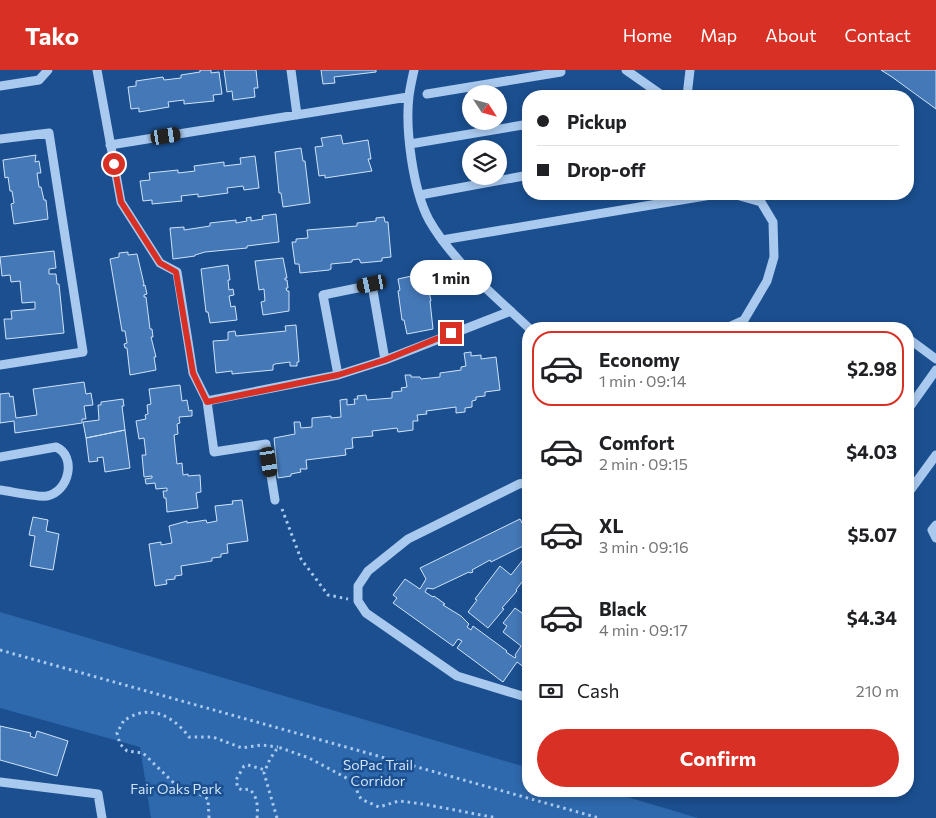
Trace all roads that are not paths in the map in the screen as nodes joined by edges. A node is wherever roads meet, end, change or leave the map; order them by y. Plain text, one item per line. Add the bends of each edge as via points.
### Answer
1 (48, 70) edge
2 (97, 70) edge
3 (291, 70) edge
4 (414, 70) edge
5 (626, 70) edge
6 (690, 70) edge
7 (562, 71) edge
8 (0, 86) edge
9 (654, 90) edge
10 (688, 90) edge
11 (427, 94) dead end
12 (408, 97) junction
13 (297, 115) junction
14 (522, 125) edge
15 (0, 139) edge
16 (410, 144) junction
17 (110, 145) junction
18 (522, 177) edge
19 (420, 195) junction
20 (681, 200) edge
21 (753, 200) edge
22 (442, 240) junction
23 (511, 311) junction
24 (523, 322) edge
25 (740, 322) edge
26 (914, 343) edge
27 (936, 359) edge
28 (385, 360) junction
29 (0, 365) edge
30 (936, 370) edge
31 (338, 375) junction
32 (914, 401) edge
33 (207, 402) junction
34 (936, 455) edge
35 (0, 457) edge
36 (522, 483) edge
37 (914, 485) edge
38 (0, 490) edge
39 (275, 500) road end
40 (936, 525) edge
41 (936, 538) edge
42 (522, 696) edge
43 (0, 782) edge
44 (102, 818) edge

1 - 8 street via 39,80
2 - 17 street
3 - 13 street
4 - 12 street
5 - 9 street
6 - 10 street
7 - 11 street
12 - 13 street
12 - 16 street
13 - 17 street
14 - 16 street
15 - 29 street via 49,133 83,352
16 - 19 street
17 - 33 street via 121,202 160,263 176,272 193,373
18 - 19 street
19 - 22 street via 428,219
20 - 22 street
21 - 25 street via 760,202 773,222 774,256 767,281 744,320
22 - 23 street
23 - 24 street
23 - 28 street
26 - 27 street
28 - 31 street
28 - 31 street via 372,284 323,295
30 - 32 street
31 - 33 street
33 - 39 street via 214,452 266,444
34 - 37 street
35 - 38 street via 56,447 66,456 68,471 65,484 47,496
36 - 42 street via 408,539 368,571 358,586 358,601 366,613 457,676
40 - 41 street via 932,530
43 - 44 street via 98,794

